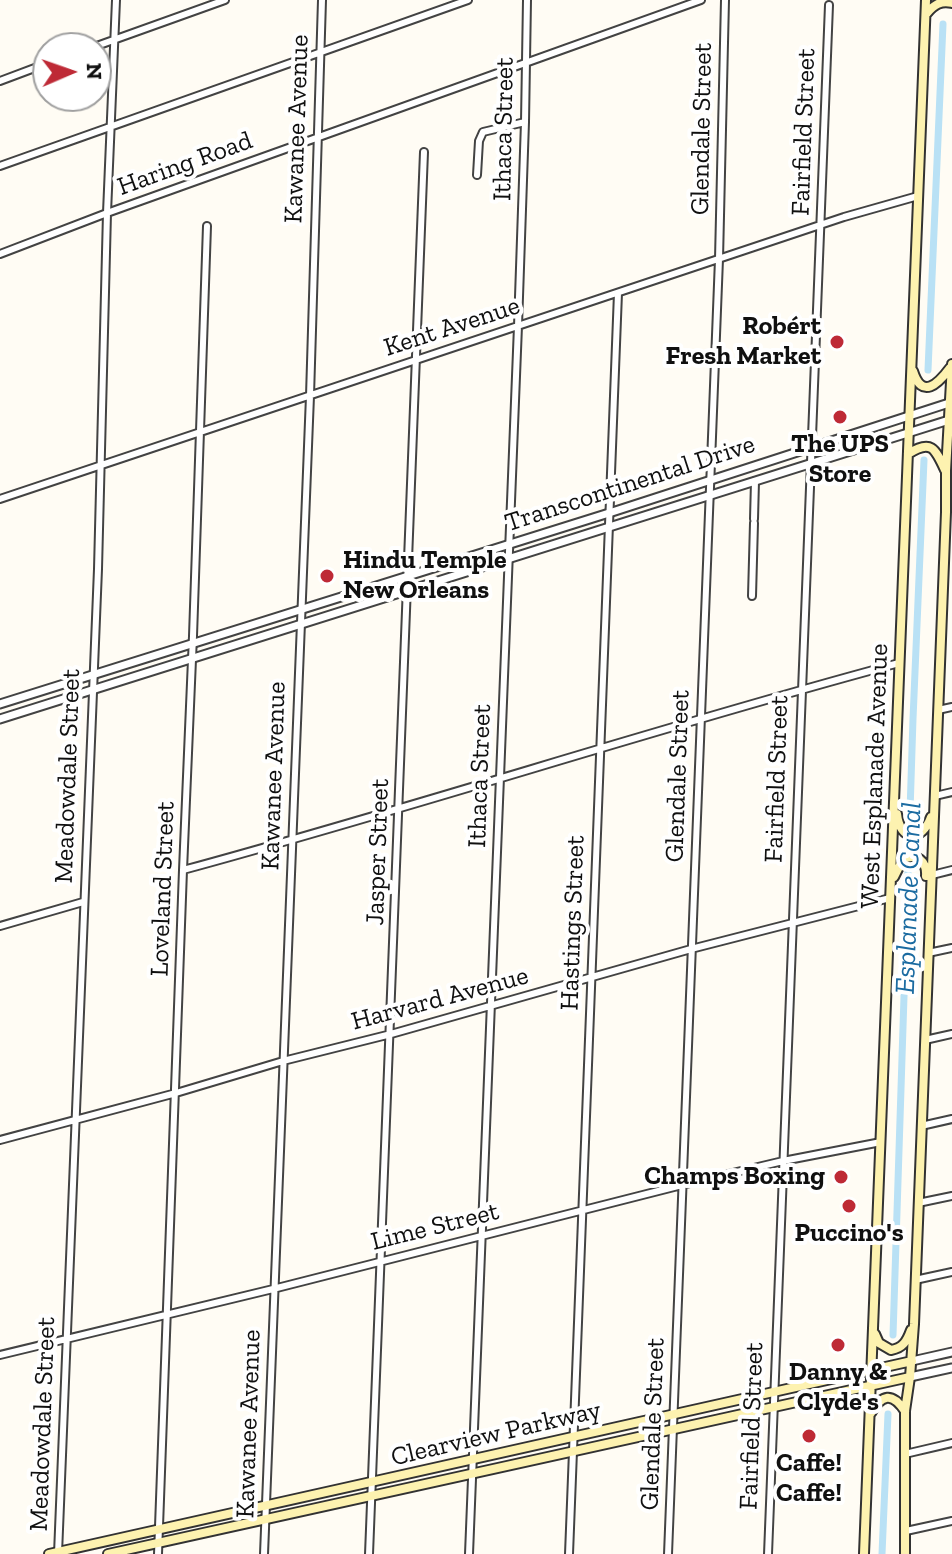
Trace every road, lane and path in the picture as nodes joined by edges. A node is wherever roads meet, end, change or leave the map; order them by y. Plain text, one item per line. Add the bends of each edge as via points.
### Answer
1 (116, 0) edge
2 (225, 0) edge
3 (322, 0) edge
4 (468, 0) edge
5 (527, 0) edge
6 (701, 0) edge
7 (725, 0) edge
8 (926, 0) edge
9 (952, 3) edge
10 (829, 5) dead end
11 (926, 14) junction
12 (115, 39) junction
13 (112, 40) edge
14 (319, 53) junction
15 (525, 63) junction
16 (32, 69) edge
17 (0, 81) edge
18 (525, 122) junction
19 (112, 126) junction
20 (317, 138) junction
21 (424, 152) dead end
22 (0, 166) edge
23 (477, 175) dead end
24 (918, 196) junction
25 (107, 213) junction
26 (821, 224) junction
27 (207, 226) dead end
28 (0, 254) edge
29 (719, 259) junction
30 (618, 293) junction
31 (518, 326) junction
32 (417, 359) junction
33 (911, 362) junction
34 (952, 365) edge
35 (310, 396) junction
36 (951, 402) edge
37 (909, 417) junction
38 (951, 419) edge
39 (200, 433) junction
40 (908, 434) junction
41 (848, 436) junction
42 (811, 447) junction
43 (908, 454) junction
44 (835, 456) junction
45 (810, 464) junction
46 (100, 467) junction
47 (946, 471) junction
48 (710, 480) junction
49 (755, 481) junction
50 (709, 495) junction
51 (0, 499) edge
52 (949, 511) edge
53 (609, 513) junction
54 (608, 526) junction
55 (509, 543) junction
56 (508, 558) junction
57 (409, 574) junction
58 (408, 590) junction
59 (752, 596) dead end
60 (952, 607) edge
61 (301, 609) junction
62 (942, 610) junction
63 (301, 624) junction
64 (193, 643) junction
65 (192, 658) junction
66 (899, 663) junction
67 (93, 674) junction
68 (92, 690) junction
69 (801, 690) junction
70 (0, 704) edge
71 (952, 707) edge
72 (938, 710) junction
73 (0, 719) edge
74 (700, 719) junction
75 (601, 749) junction
76 (499, 779) junction
77 (952, 792) edge
78 (894, 793) junction
79 (935, 796) junction
80 (934, 807) junction
81 (399, 808) junction
82 (291, 841) junction
83 (183, 870) junction
84 (952, 870) edge
85 (932, 875) junction
86 (891, 893) junction
87 (83, 902) junction
88 (791, 922) junction
89 (0, 926) edge
90 (929, 932) junction
91 (952, 948) edge
92 (691, 949) junction
93 (928, 953) junction
94 (591, 979) junction
95 (492, 1005) junction
96 (391, 1034) junction
97 (952, 1034) edge
98 (925, 1040) junction
99 (283, 1061) junction
100 (176, 1093) junction
101 (75, 1119) junction
102 (952, 1119) edge
103 (921, 1126) junction
104 (0, 1140) edge
105 (881, 1142) junction
106 (783, 1161) junction
107 (682, 1185) junction
108 (952, 1196) edge
109 (918, 1203) junction
110 (581, 1211) junction
111 (481, 1236) junction
112 (381, 1261) junction
113 (952, 1272) edge
114 (915, 1280) junction
115 (273, 1289) junction
116 (167, 1314) junction
117 (914, 1324) junction
118 (873, 1330) junction
119 (67, 1339) junction
120 (952, 1352) edge
121 (0, 1355) edge
122 (912, 1361) junction
123 (952, 1368) edge
124 (871, 1370) junction
125 (910, 1377) junction
126 (871, 1385) junction
127 (774, 1393) junction
128 (773, 1407) junction
129 (905, 1411) junction
130 (673, 1415) junction
131 (870, 1415) junction
132 (672, 1429) junction
133 (573, 1437) junction
134 (952, 1443) edge
135 (573, 1451) junction
136 (905, 1454) junction
137 (473, 1459) junction
138 (472, 1474) junction
139 (371, 1482) junction
140 (371, 1496) junction
141 (266, 1505) junction
142 (266, 1519) junction
143 (952, 1521) edge
144 (159, 1529) junction
145 (906, 1531) junction
146 (158, 1543) junction
147 (55, 1553) edge
148 (108, 1554) edge
149 (158, 1554) edge
150 (264, 1554) edge
151 (369, 1554) edge
152 (469, 1554) edge
153 (569, 1554) edge
154 (668, 1554) edge
155 (768, 1554) edge
156 (864, 1554) edge
157 (905, 1554) edge

1 - 12 street, Meadowdale Street
2 - 12 street
3 - 14 street, Kawanee Avenue
4 - 14 street
5 - 15 street, Ithaca Street
6 - 15 street, Haring Road
7 - 29 street, Glendale Street
8 - 11 main road, West Esplanade Avenue
9 - 11 main road via 934,4
10 - 26 street, Fairfield Street
11 - 24 main road, West Esplanade Avenue
12 - 13 street
12 - 19 street, Meadowdale Street
14 - 19 street
14 - 20 street, Kawanee Avenue
15 - 18 street, Ithaca Street
15 - 20 street, Haring Road
16 - 17 street
18 - 23 street via 483,132
18 - 31 street, Ithaca Street
19 - 22 street
19 - 25 street, Meadowdale Street
20 - 25 street, Haring Road
20 - 35 street, Kawanee Avenue
21 - 32 street, Jasper Street
24 - 26 street, Kent Avenue
24 - 33 main road, West Esplanade Avenue
25 - 28 street, Haring Road
25 - 46 street, Meadowdale Street
26 - 29 street, Kent Avenue
26 - 42 street, Fairfield Street
27 - 39 street, Loveland Street
29 - 30 street, Kent Avenue
29 - 48 street, Glendale Street
30 - 31 street, Kent Avenue
30 - 53 street, Hastings Street
31 - 32 street, Kent Avenue
31 - 55 street, Ithaca Street
32 - 35 street, Kent Avenue
32 - 57 street, Jasper Street
33 - 34 main road via 916,380 930,387
33 - 37 main road, West Esplanade Avenue
34 - 36 main road
35 - 39 street, Kent Avenue
35 - 61 street, Kawanee Avenue
36 - 37 street, Transcontinental Drive
36 - 38 main road
37 - 40 main road, West Esplanade Avenue
37 - 41 street, Transcontinental Drive
38 - 40 street, Transcontinental Drive
38 - 47 main road
39 - 46 street, Kent Avenue
39 - 64 street, Loveland Street
40 - 43 main road, West Esplanade Avenue
40 - 44 street, Transcontinental Drive
41 - 42 street, Transcontinental Drive
41 - 44 street via 833,448
42 - 45 street, Fairfield Street
42 - 48 street, Transcontinental Drive
43 - 47 main road via 927,445
43 - 66 main road, West Esplanade Avenue
44 - 45 street, Transcontinental Drive
45 - 49 street, Transcontinental Drive
45 - 69 street, Fairfield Street
46 - 51 street, Kent Avenue
46 - 67 street, Meadowdale Street
47 - 52 main road
48 - 50 street, Glendale Street
48 - 53 street, Transcontinental Drive
49 - 50 street, Transcontinental Drive
49 - 59 street
50 - 54 street, Transcontinental Drive
50 - 74 street, Glendale Street
52 - 62 main road
53 - 54 street, Hastings Street
53 - 55 street, Transcontinental Drive
54 - 56 street, Transcontinental Drive
54 - 75 street, Hastings Street
55 - 56 street, Ithaca Street
55 - 57 street, Transcontinental Drive
56 - 58 street, Transcontinental Drive
56 - 76 street, Ithaca Street
57 - 58 street, Jasper Street
57 - 61 street, Transcontinental Drive
58 - 63 street, Transcontinental Drive
58 - 81 street, Jasper Street
60 - 62 street
61 - 63 street, Kawanee Avenue
61 - 64 street, Transcontinental Drive
62 - 72 main road
63 - 65 street, Transcontinental Drive
63 - 82 street, Kawanee Avenue
64 - 65 street, Loveland Street
64 - 67 street, Transcontinental Drive
65 - 68 street, Transcontinental Drive
65 - 83 street, Loveland Street
66 - 69 street
66 - 78 main road, West Esplanade Avenue
67 - 68 street, Meadowdale Street
67 - 70 street, Transcontinental Drive
68 - 73 street, Transcontinental Drive
68 - 87 street, Meadowdale Street
69 - 74 street
69 - 88 street, Fairfield Street
71 - 72 street
72 - 79 main road
74 - 75 street
74 - 92 street, Glendale Street
75 - 76 street
75 - 94 street, Hastings Street
76 - 81 street
76 - 95 street, Ithaca Street
77 - 79 street
78 - 80 main road via 898,823 907,834 923,832
78 - 86 main road, West Esplanade Avenue
79 - 80 main road
80 - 85 main road
81 - 82 street
81 - 96 street, Jasper Street
82 - 83 street
82 - 99 street, Kawanee Avenue
83 - 100 street, Loveland Street
84 - 85 street
85 - 90 main road
86 - 88 street, Harvard Avenue
86 - 90 main road via 903,859 920,858 926,869
86 - 105 main road, West Esplanade Avenue
87 - 89 street
87 - 101 street, Meadowdale Street
88 - 92 street, Harvard Avenue
88 - 106 street, Fairfield Street
90 - 93 main road
91 - 93 street
92 - 94 street, Harvard Avenue
92 - 107 street, Glendale Street
93 - 98 main road
94 - 95 street, Harvard Avenue
94 - 110 street, Hastings Street
95 - 96 street, Harvard Avenue
95 - 111 street, Ithaca Street
96 - 99 street, Harvard Avenue
96 - 112 street, Jasper Street
97 - 98 street
98 - 103 main road
99 - 100 street, Harvard Avenue
99 - 115 street, Kawanee Avenue
100 - 101 street, Harvard Avenue
100 - 116 street, Loveland Street
101 - 104 street, Harvard Avenue
101 - 119 street, Meadowdale Street
102 - 103 street
103 - 109 main road
105 - 106 street, Lime Street
105 - 118 main road, West Esplanade Avenue
106 - 107 street, Lime Street
106 - 127 street, Fairfield Street
107 - 110 street, Lime Street
107 - 130 street, Glendale Street
108 - 109 street
109 - 114 main road
110 - 111 street, Lime Street
110 - 133 street, Hastings Street
111 - 112 street, Lime Street
111 - 137 street, Ithaca Street
112 - 115 street, Lime Street
112 - 139 street, Jasper Street
113 - 114 street
114 - 117 main road
115 - 116 street, Lime Street
115 - 141 street, Kawanee Avenue
116 - 119 street, Lime Street
116 - 144 street, Loveland Street
117 - 118 main road via 898,1349 879,1343
117 - 122 main road
118 - 124 main road, West Esplanade Avenue
119 - 121 street, Lime Street
119 - 147 street, Meadowdale Street
120 - 122 street, Clearview Parkway
122 - 124 main road, Clearview Parkway
122 - 125 main road
123 - 125 street, Clearview Parkway
124 - 126 main road, West Esplanade Avenue
124 - 127 main road, Clearview Parkway
125 - 126 main road, Clearview Parkway
125 - 129 main road
126 - 128 main road, Clearview Parkway
126 - 131 main road, West Esplanade Avenue
127 - 128 street, Fairfield Street
127 - 130 main road, Clearview Parkway
128 - 132 main road, Clearview Parkway
128 - 155 street, Fairfield Street
129 - 131 main road via 890,1397 878,1402
129 - 136 main road
130 - 132 street, Glendale Street
130 - 133 main road, Clearview Parkway
131 - 156 main road, West Esplanade Avenue
132 - 135 main road, Clearview Parkway
132 - 154 street, Glendale Street
133 - 135 street, Hastings Street
133 - 137 main road, Clearview Parkway
134 - 136 street
135 - 138 main road, Clearview Parkway
135 - 153 street, Hastings Street
136 - 145 main road
137 - 138 street, Ithaca Street
137 - 139 main road, Clearview Parkway
138 - 140 main road, Clearview Parkway
138 - 152 street, Ithaca Street
139 - 140 street, Jasper Street
139 - 141 main road, Clearview Parkway
140 - 142 main road, Clearview Parkway
140 - 151 street, Jasper Street
141 - 142 street, Kawanee Avenue
141 - 144 main road, Clearview Parkway
142 - 146 main road, Clearview Parkway
142 - 150 street, Kawanee Avenue
143 - 145 street
144 - 146 street, Loveland Street
144 - 147 main road, Clearview Parkway
145 - 157 main road
146 - 148 main road, Clearview Parkway
146 - 149 street, Loveland Street

